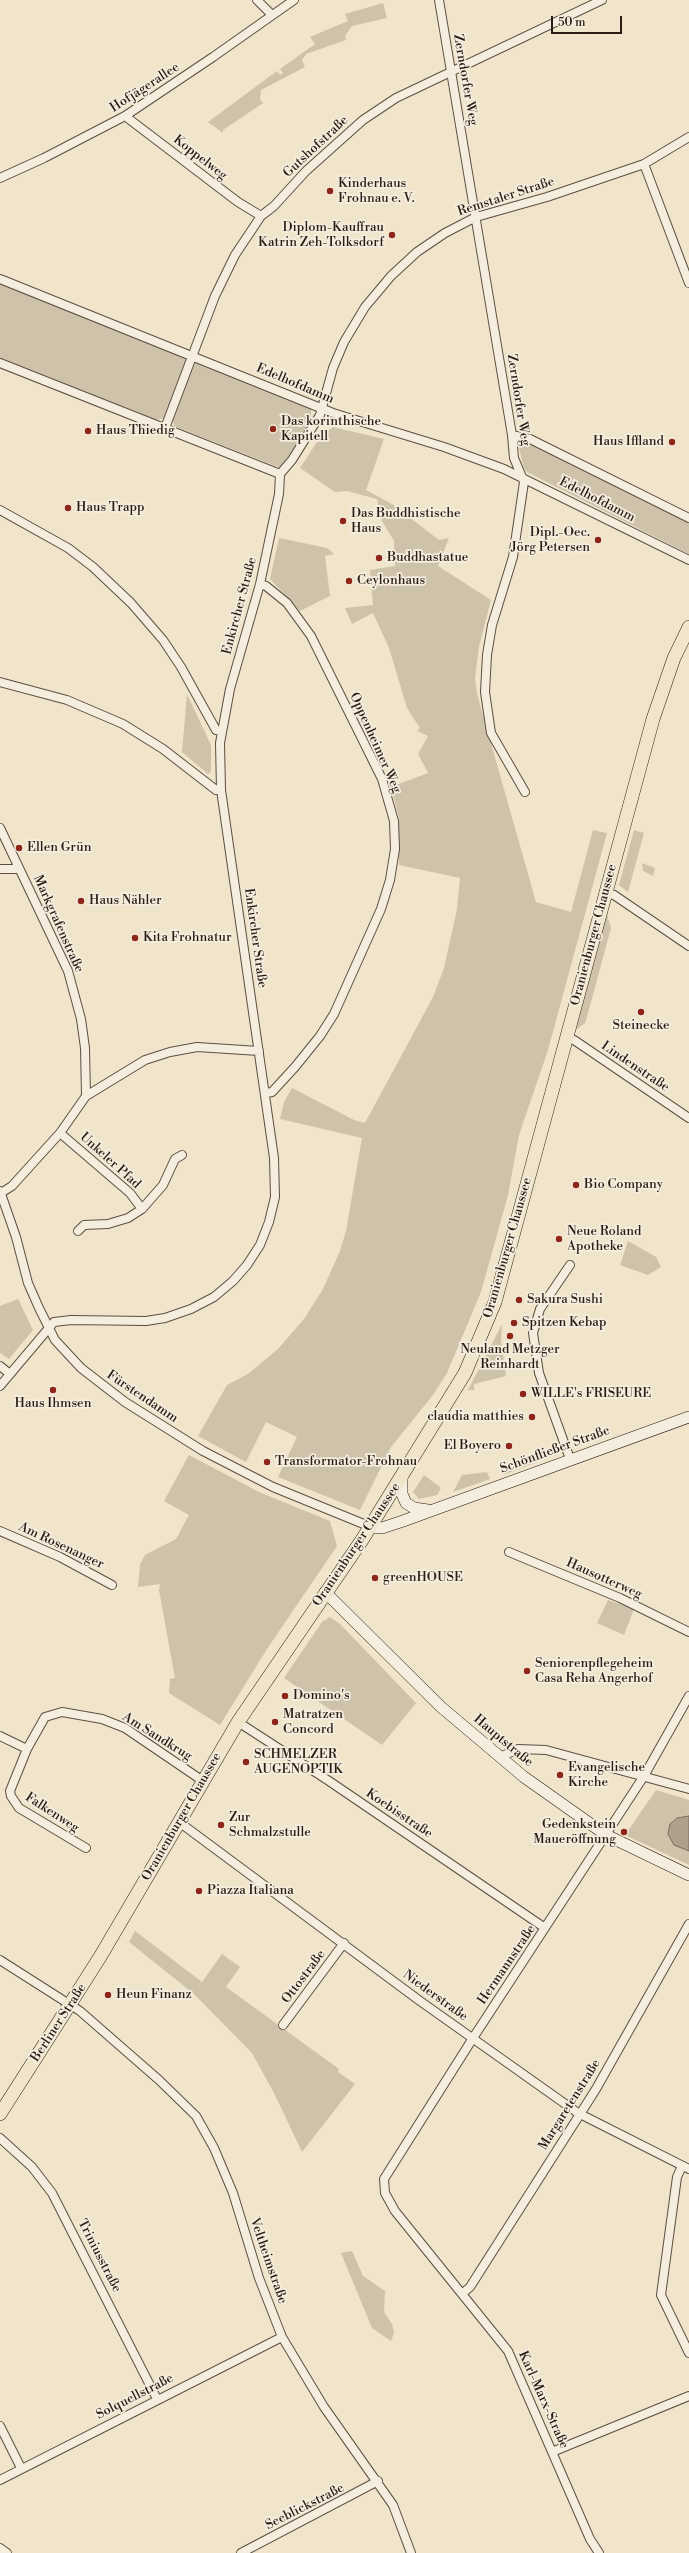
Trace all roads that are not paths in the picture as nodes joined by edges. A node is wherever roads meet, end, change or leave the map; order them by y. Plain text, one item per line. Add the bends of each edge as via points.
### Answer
1 (257, 0) edge
2 (294, 0) edge
3 (439, 0) edge
4 (602, 0) edge
5 (272, 15) junction
6 (452, 71) junction
7 (125, 116) junction
8 (689, 137) edge
9 (644, 164) junction
10 (0, 178) edge
11 (261, 216) junction
12 (476, 217) junction
13 (0, 278) edge
14 (689, 283) edge
15 (193, 355) junction
16 (0, 363) edge
17 (322, 408) junction
18 (165, 428) junction
19 (512, 435) junction
20 (280, 474) junction
21 (523, 477) junction
22 (0, 510) edge
23 (689, 518) edge
24 (689, 560) edge
25 (260, 584) junction
26 (689, 627) edge
27 (0, 682) edge
28 (222, 731) junction
29 (221, 790) junction
30 (525, 792) dead end
31 (0, 828) edge
32 (0, 869) edge
33 (19, 869) junction
34 (606, 892) junction
35 (689, 946) edge
36 (566, 1037) junction
37 (259, 1051) junction
38 (266, 1094) junction
39 (86, 1096) junction
40 (689, 1118) edge
41 (60, 1133) junction
42 (182, 1156) dead end
43 (0, 1192) edge
44 (142, 1209) junction
45 (78, 1231) dead end
46 (570, 1265) dead end
47 (49, 1328) junction
48 (0, 1366) edge
49 (10, 1374) junction
50 (0, 1386) edge
51 (689, 1417) edge
52 (570, 1459) junction
53 (402, 1478) junction
54 (430, 1510) junction
55 (370, 1527) junction
56 (0, 1531) edge
57 (508, 1552) dead end
58 (112, 1585) dead end
59 (325, 1592) junction
60 (689, 1632) edge
61 (689, 1696) edge
62 (238, 1722) junction
63 (0, 1736) edge
64 (27, 1749) junction
65 (500, 1757) junction
66 (644, 1776) junction
67 (203, 1781) junction
68 (689, 1789) edge
69 (179, 1822) junction
70 (606, 1835) junction
71 (86, 1848) dead end
72 (689, 1875) edge
73 (689, 1924) edge
74 (546, 1928) junction
75 (116, 1931) joint
76 (344, 1943) junction
77 (0, 1960) edge
78 (70, 2005) junction
79 (283, 2025) dead end
80 (473, 2038) junction
81 (0, 2114) edge
82 (578, 2114) junction
83 (0, 2138) edge
84 (686, 2168) edge
85 (386, 2193) joint
86 (462, 2293) junction
87 (282, 2337) junction
88 (689, 2353) edge
89 (689, 2396) edge
90 (157, 2399) junction
91 (0, 2426) edge
92 (552, 2452) junction
93 (21, 2468) junction
94 (0, 2480) edge
95 (378, 2481) junction
96 (0, 2548) edge
97 (7, 2553) edge
98 (241, 2553) edge
99 (411, 2553) edge
100 (598, 2553) edge

1 - 5 street
2 - 5 street, Hofjägerallee
3 - 6 street, Zerndorfer Weg
4 - 6 street, Gutshofstraße
5 - 7 street, Hofjägerallee
6 - 11 street, Gutshofstraße via 396,98 372,113 317,160 274,206
6 - 12 street, Zerndorfer Weg
7 - 10 street, Hofjägerallee
7 - 11 street, Koppelweg via 238,202
8 - 9 street, Remstaler Straße
9 - 12 street, Remstaler Straße
9 - 14 street
11 - 15 street, Gutshofstraße via 225,275
12 - 17 street, Remstaler Straße via 445,232 417,252 369,301 337,358
12 - 19 street, Zerndorfer Weg
13 - 15 street, Edelhofdamm
15 - 17 street, Edelhofdamm
15 - 18 street, Gutshofstraße
16 - 18 street
17 - 20 street via 300,447
17 - 21 street, Edelhofdamm via 349,419 454,450
18 - 20 street
19 - 21 street, Zerndorfer Weg via 514,458
19 - 23 street, Edelhofdamm via 530,439
20 - 25 street, Enkircher Straße via 279,494
21 - 24 street, Edelhofdamm
21 - 30 street, Zerndorfer Weg via 524,488 517,535 492,625 485,692 491,733
22 - 28 street via 68,548 93,567 131,603 159,635 181,667 216,730
25 - 28 street, Enkircher Straße via 230,689
25 - 38 street, Oppenheimer Weg via 287,603 311,636 382,779 394,821 395,849 390,880 381,909 334,1014 295,1067 272,1092
26 - 34 main road, Oranienburger Chaussee via 674,658 656,708
27 - 29 street via 67,700 123,724 163,749 216,790
28 - 29 street, Enkircher Straße
29 - 37 street, Enkircher Straße
31 - 33 street, Markgrafenstraße
32 - 33 street
33 - 39 street, Markgrafenstraße via 52,934 75,996 85,1048
34 - 35 street
34 - 36 main road, Oranienburger Chaussee
36 - 40 street, Lindenstraße
36 - 53 main road, Oranienburger Chaussee via 495,1302 465,1373
37 - 38 street, Enkircher Straße
37 - 39 street via 197,1047 170,1052 145,1060
38 - 47 street, Enkircher Straße via 276,1176 275,1197 260,1245 234,1281 214,1297 191,1310 165,1318 135,1321 59,1321
39 - 41 street
41 - 43 street via 12,1186
41 - 44 street, Unkeler Pfad via 130,1193
42 - 44 street, Unkeler Pfad via 175,1160 163,1185
43 - 47 street, Fürstendamm via 28,1283
44 - 45 street, Unkeler Pfad via 128,1218 108,1224 84,1225
46 - 52 street via 540,1308 533,1333 539,1373
47 - 49 street
47 - 55 street, Fürstendamm via 55,1340 81,1368 125,1402 170,1431 274,1487
48 - 49 street
49 - 50 street
51 - 52 street, Schönfließer Straße
52 - 54 street, Schönfließer Straße
53 - 54 street via 402,1494 406,1503 414,1508
53 - 55 main road, Oranienburger Chaussee
54 - 55 street, Schönfließer Straße via 382,1528
55 - 59 main road, Oranienburger Chaussee
56 - 58 street, Am Rosenanger via 60,1557
57 - 60 street, Hausotterweg via 620,1598
59 - 62 main road, Oranienburger Chaussee
59 - 65 street, Hauptstraße via 335,1599 432,1698
61 - 66 street, Hermannstraße
62 - 67 main road, Oranienburger Chaussee
62 - 74 street, Koebisstraße
63 - 64 street
64 - 67 street, Am Sandkrug via 45,1717 62,1712 102,1719 125,1728
64 - 71 street, Falkenweg via 10,1791 13,1802
65 - 66 street via 518,1749 546,1750
65 - 70 street, Hauptstraße via 536,1786
66 - 68 street
66 - 70 street, Hermannstraße
67 - 69 main road, Oranienburger Chaussee
69 - 75 main road, Oranienburger Chaussee
69 - 76 street, Niederstraße
70 - 72 street, Hauptstraße
70 - 74 street, Hermannstraße
73 - 82 street, Margaretenstraße via 596,2089
74 - 80 street, Hermannstraße
75 - 78 main road, Berliner Straße
76 - 79 street, Ottostraße
76 - 80 street, Niederstraße
77 - 78 street, Veltheimstraße
78 - 81 main road, Berliner Straße
78 - 87 street, Veltheimstraße via 159,2080 196,2116 214,2148 233,2193 259,2278
80 - 82 street, Niederstraße
80 - 85 street, Hermannstraße via 389,2169 384,2179
82 - 84 street, Niederstraße
82 - 86 street, Margaretenstraße via 470,2287
83 - 90 street, Triniusstraße via 32,2167 52,2192
84 - 88 street via 677,2177 661,2295
85 - 86 street, Karl-Marx-Straße via 395,2211
86 - 92 street, Karl-Marx-Straße via 508,2351
87 - 90 street, Solquellstraße
87 - 95 street, Veltheimstraße via 324,2407
89 - 92 street
90 - 93 street, Solquellstraße
91 - 93 street
92 - 100 street, Karl-Marx-Straße
93 - 94 street, Solquellstraße
95 - 98 street, Seeblickstraße
95 - 99 street, Veltheimstraße via 393,2505
96 - 97 street

